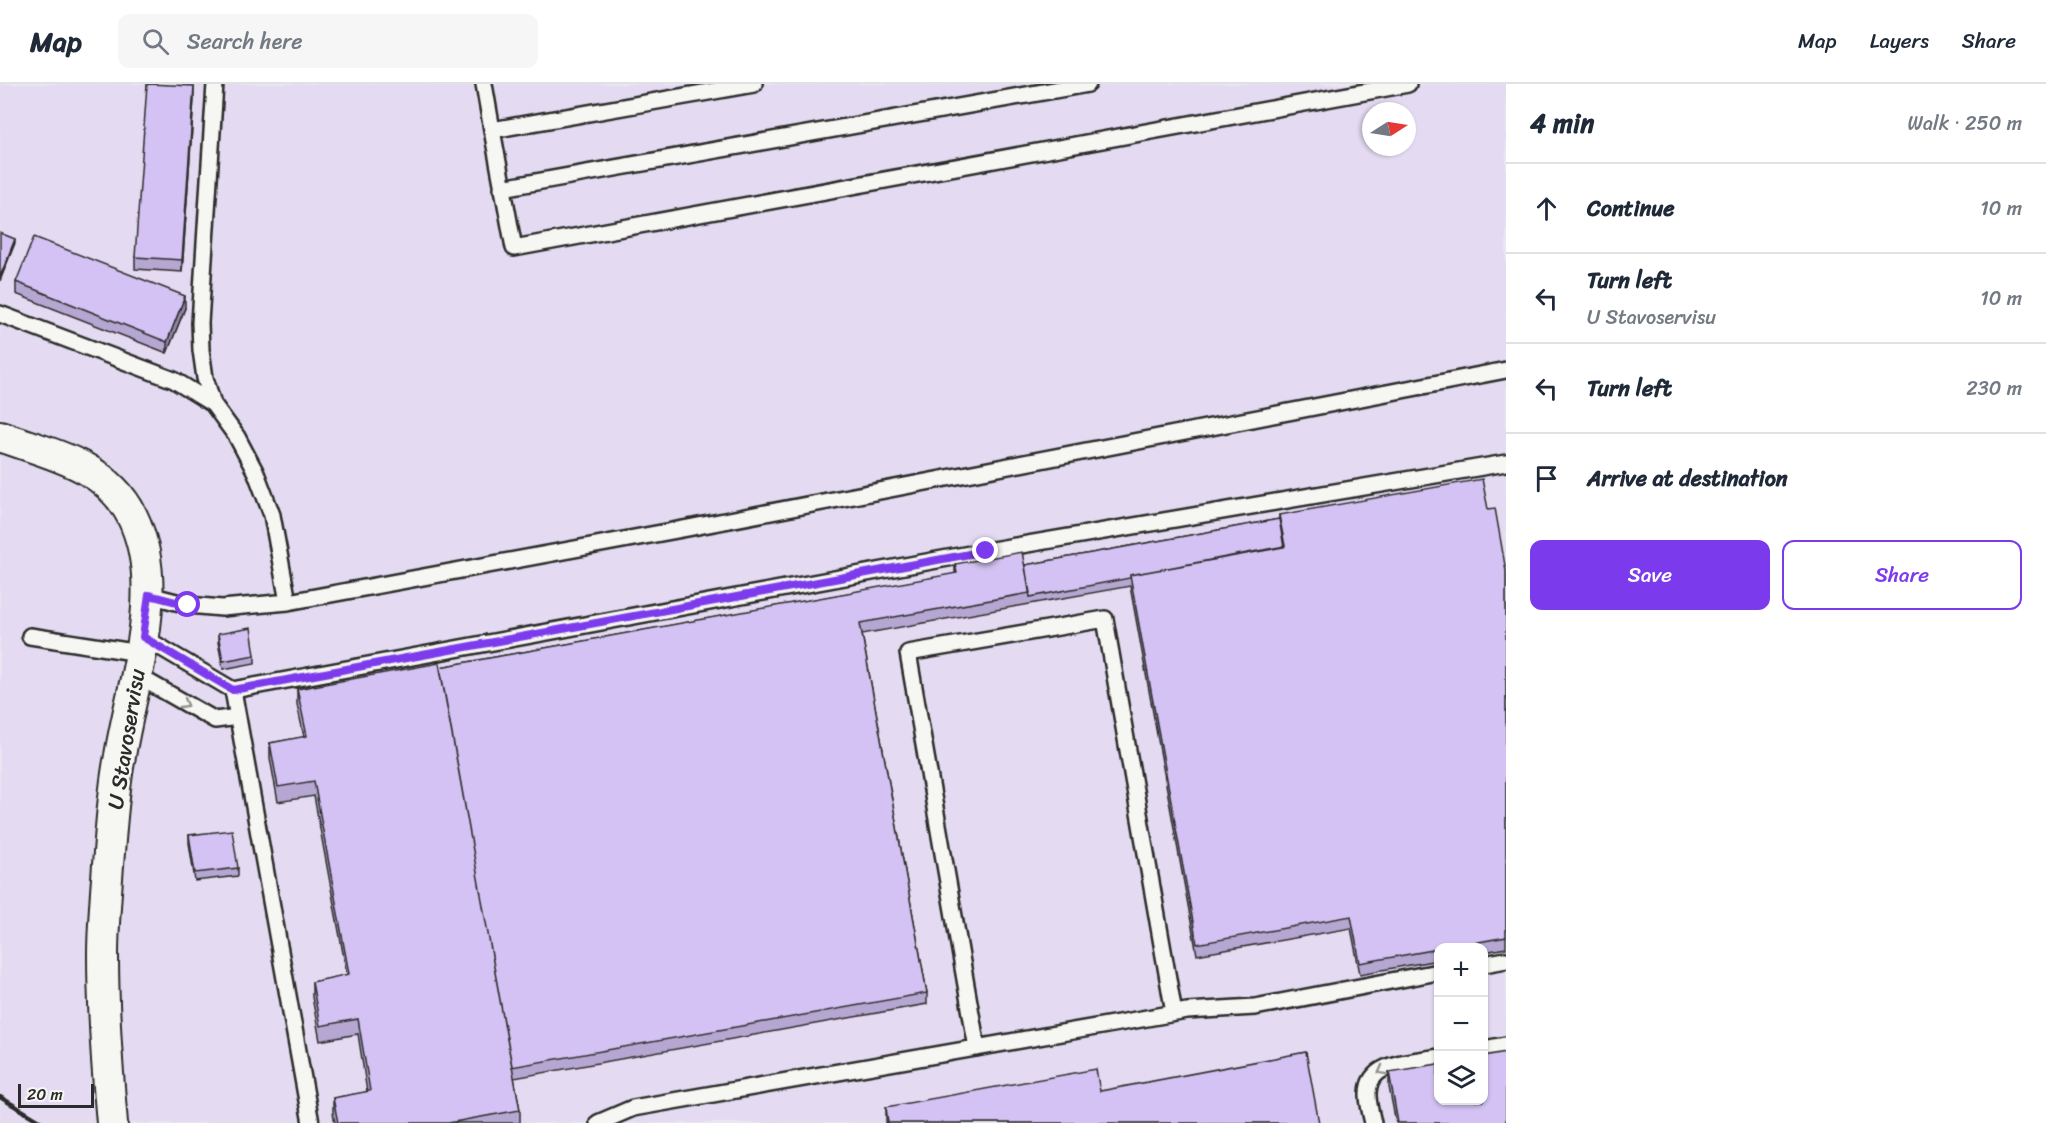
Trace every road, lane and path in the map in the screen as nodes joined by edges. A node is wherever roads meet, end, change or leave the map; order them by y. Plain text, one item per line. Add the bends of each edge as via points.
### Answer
1 (215, 84) edge
2 (484, 84) edge
3 (754, 84) edge
4 (1088, 84) edge
5 (1406, 84) edge
6 (492, 130) junction
7 (502, 188) junction
8 (0, 314) edge
9 (1506, 370) edge
10 (213, 404) junction
11 (0, 436) edge
12 (1506, 463) edge
13 (149, 595) junction
14 (288, 602) junction
15 (30, 636) dead end
16 (140, 655) junction
17 (233, 690) junction
18 (238, 717) junction
19 (1506, 960) edge
20 (1488, 963) edge
21 (1434, 973) edge
22 (1174, 1013) junction
23 (1506, 1045) edge
24 (976, 1048) junction
25 (1488, 1048) edge
26 (1434, 1058) edge
27 (112, 1123) edge
28 (311, 1123) edge
29 (598, 1123) edge
30 (1373, 1123) edge

1 - 10 lane via 200,323 204,378
2 - 6 lane
3 - 6 lane
4 - 7 lane
5 - 7 lane via 514,248
6 - 7 lane
8 - 10 lane via 174,381
9 - 14 lane
10 - 14 lane via 237,437 272,515
11 - 13 street, U Stavoservisu via 82,466 104,479 132,516 143,551
12 - 17 lane via 986,551
13 - 14 lane via 188,605 222,608
13 - 16 street, U Stavoservisu
15 - 16 lane
16 - 17 lane
16 -> 18 lane via 215,720
16 - 27 street, U Stavoservisu via 119,758 108,862 104,942
17 - 18 lane
18 - 28 lane
19 - 20 lane
21 - 22 lane via 1255,1007
22 - 24 lane
22 - 24 lane via 1105,619 908,653
23 - 25 lane
24 - 29 lane via 633,1108
26 -> 30 lane via 1390,1066 1374,1075 1368,1096

